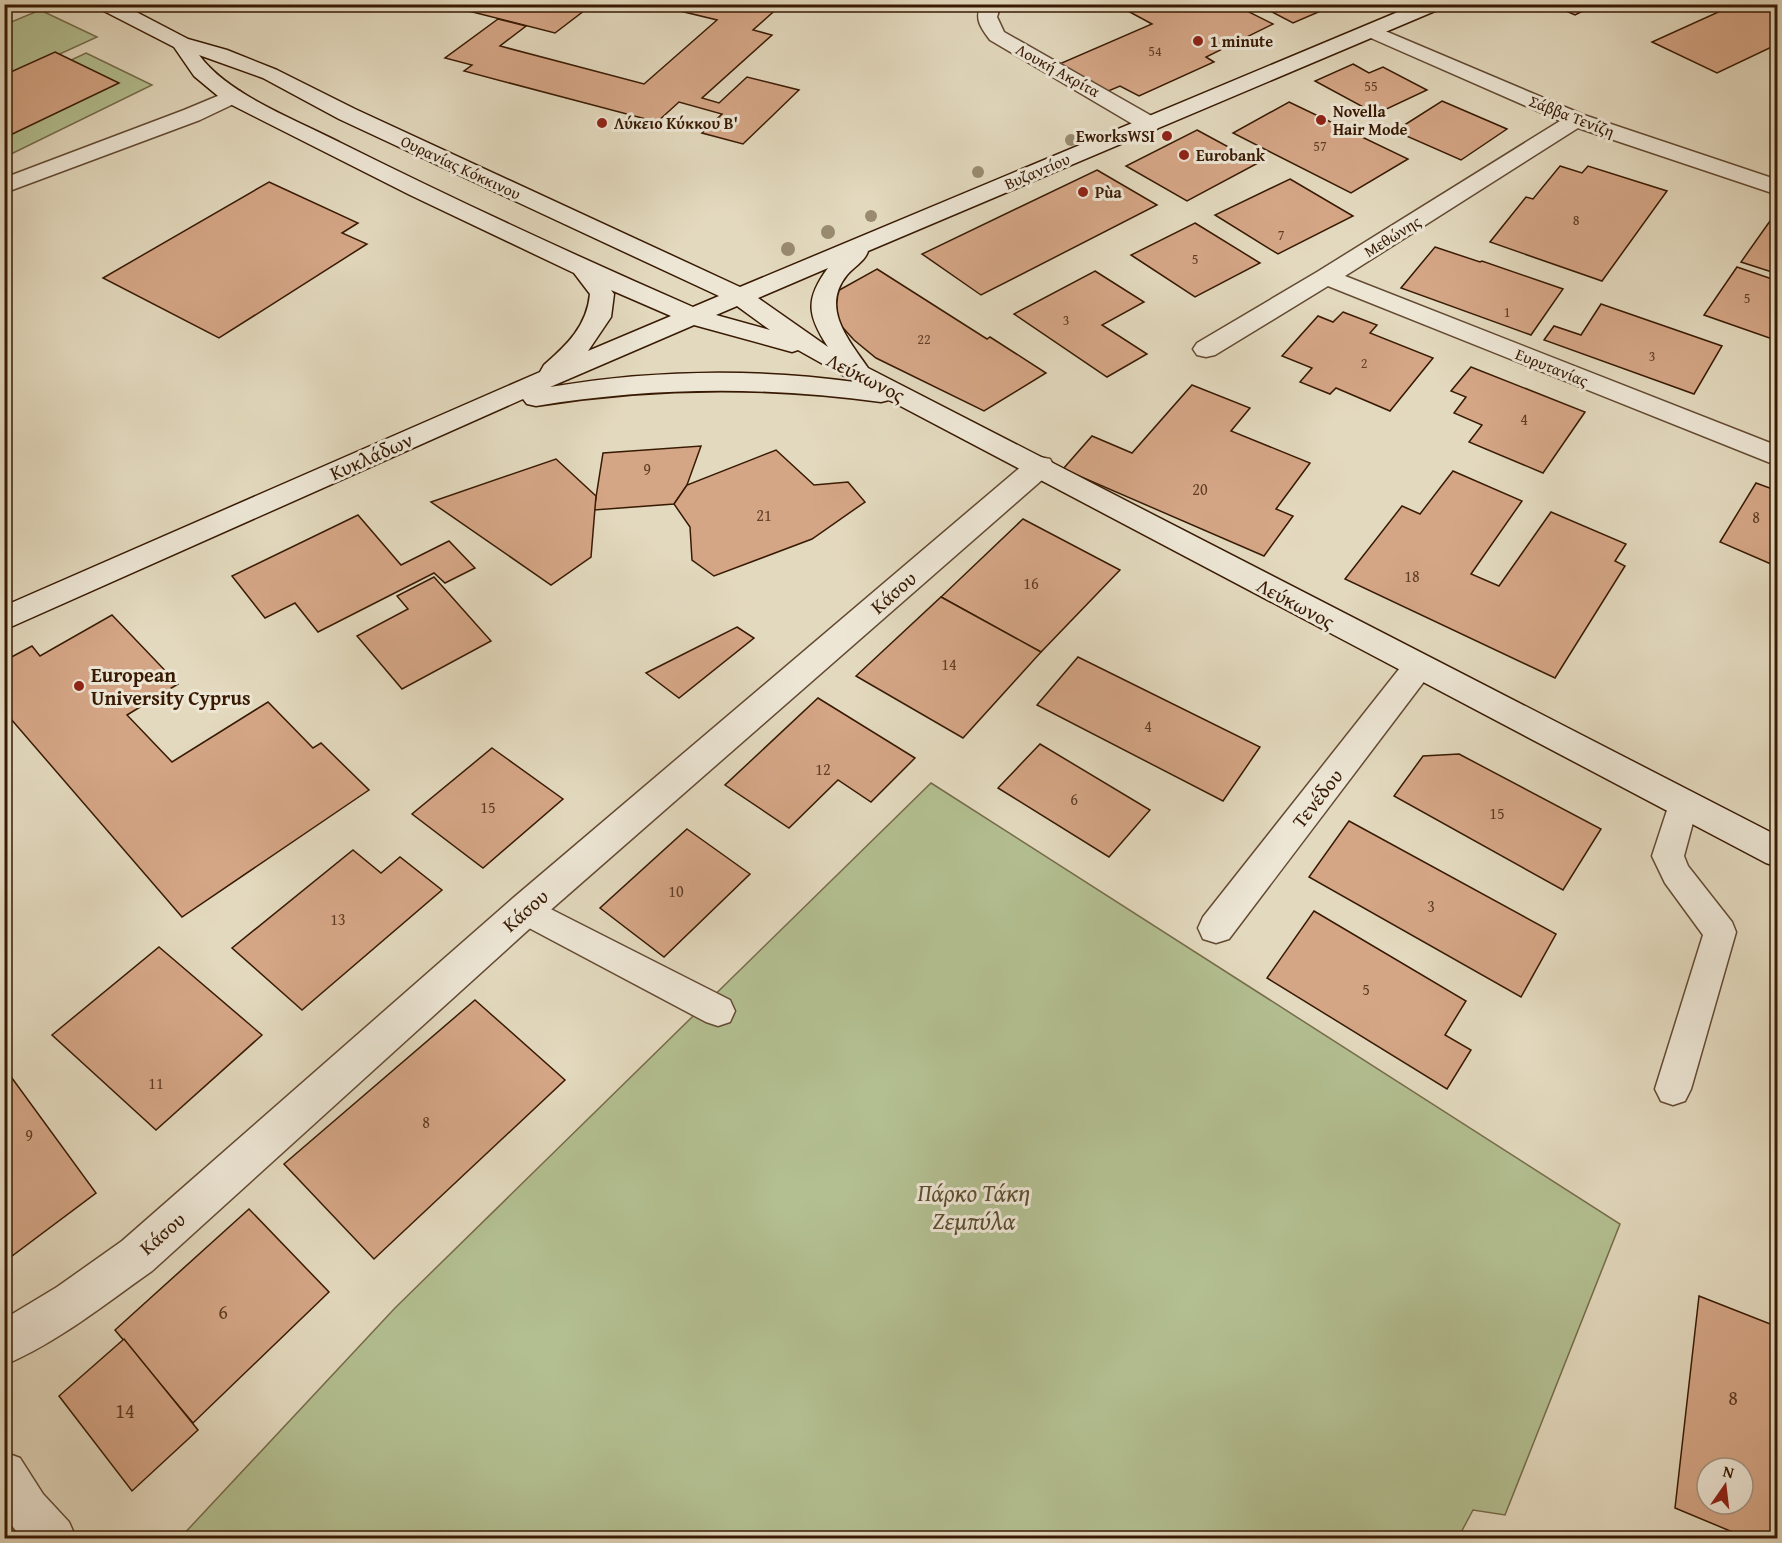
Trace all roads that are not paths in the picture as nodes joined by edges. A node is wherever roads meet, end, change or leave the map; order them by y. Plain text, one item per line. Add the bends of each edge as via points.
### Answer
1 (105, 4) edge
2 (992, 4) edge
3 (1435, 4) edge
4 (1371, 31) junction
5 (181, 43) junction
6 (232, 96) junction
7 (1576, 120) junction
8 (1149, 124) junction
9 (4, 186) edge
10 (1778, 188) edge
11 (868, 242) junction
12 (583, 268) junction
13 (1326, 277) junction
14 (739, 296) junction
15 (694, 317) junction
16 (1206, 349) dead end
17 (816, 351) junction
18 (859, 374) junction
19 (541, 382) junction
20 (906, 398) junction
21 (474, 410) junction
22 (1778, 457) edge
23 (1040, 466) junction
24 (4, 619) edge
25 (1418, 667) junction
26 (1683, 804) junction
27 (1778, 853) edge
28 (525, 910) junction
29 (1216, 928) dead end
30 (718, 1011) dead end
31 (1673, 1089) dead end
32 (4, 1344) edge
33 (4, 1474) edge
34 (53, 1539) edge

1 - 5 main road, Ουρανίας Κόκκινου
2 - 8 main road, Λουκή Ακρίτα via 987,11 987,24 997,36
3 - 4 main road, Βυζαντίου
4 - 7 main road, Σάββα Τενίζη
4 - 8 main road, Βυζαντίου
5 - 6 main road, Ουρανίας Κόκκινου via 201,72
5 - 14 main road, Ουρανίας Κόκκινου via 270,74 346,114
6 - 9 main road
6 - 12 main road, Ουρανίας Κόκκινου
7 - 10 main road, Σάββα Τενίζη
7 - 13 main road, Μεθώνης
8 - 11 main road, Βυζαντίου
11 - 14 main road, Βυζαντίου
11 - 18 main road via 832,274 822,297 826,322
12 - 15 main road, Ουρανίας Κόκκινου
12 - 19 main road via 602,294 600,311 579,346
13 - 16 main road, Μεθώνης
13 - 22 main road, Ευρυτανίας
14 - 15 main road, Κυκλάδων
14 - 17 main road, Λεύκωνος
15 - 17 main road, Λεύκωνος
15 - 19 main road, Κυκλάδων
17 - 18 main road, Λεύκωνος
18 - 20 main road, Λεύκωνος
19 - 21 main road, Κυκλάδων
20 - 21 main road via 803,384 703,379 582,390
20 - 23 main road, Λεύκωνος
21 - 24 main road, Κυκλάδων
23 - 25 main road, Λεύκωνος
23 - 28 main road, Κάσου
25 - 26 main road, Λεύκωνος
25 - 29 main road, Τενέδου
26 - 27 main road, Λεύκωνος
26 - 31 lane via 1668,856 1676,874 1720,932
28 - 30 lane
28 - 32 main road, Κάσου via 137,1256
33 - 34 main road via 27,1510

